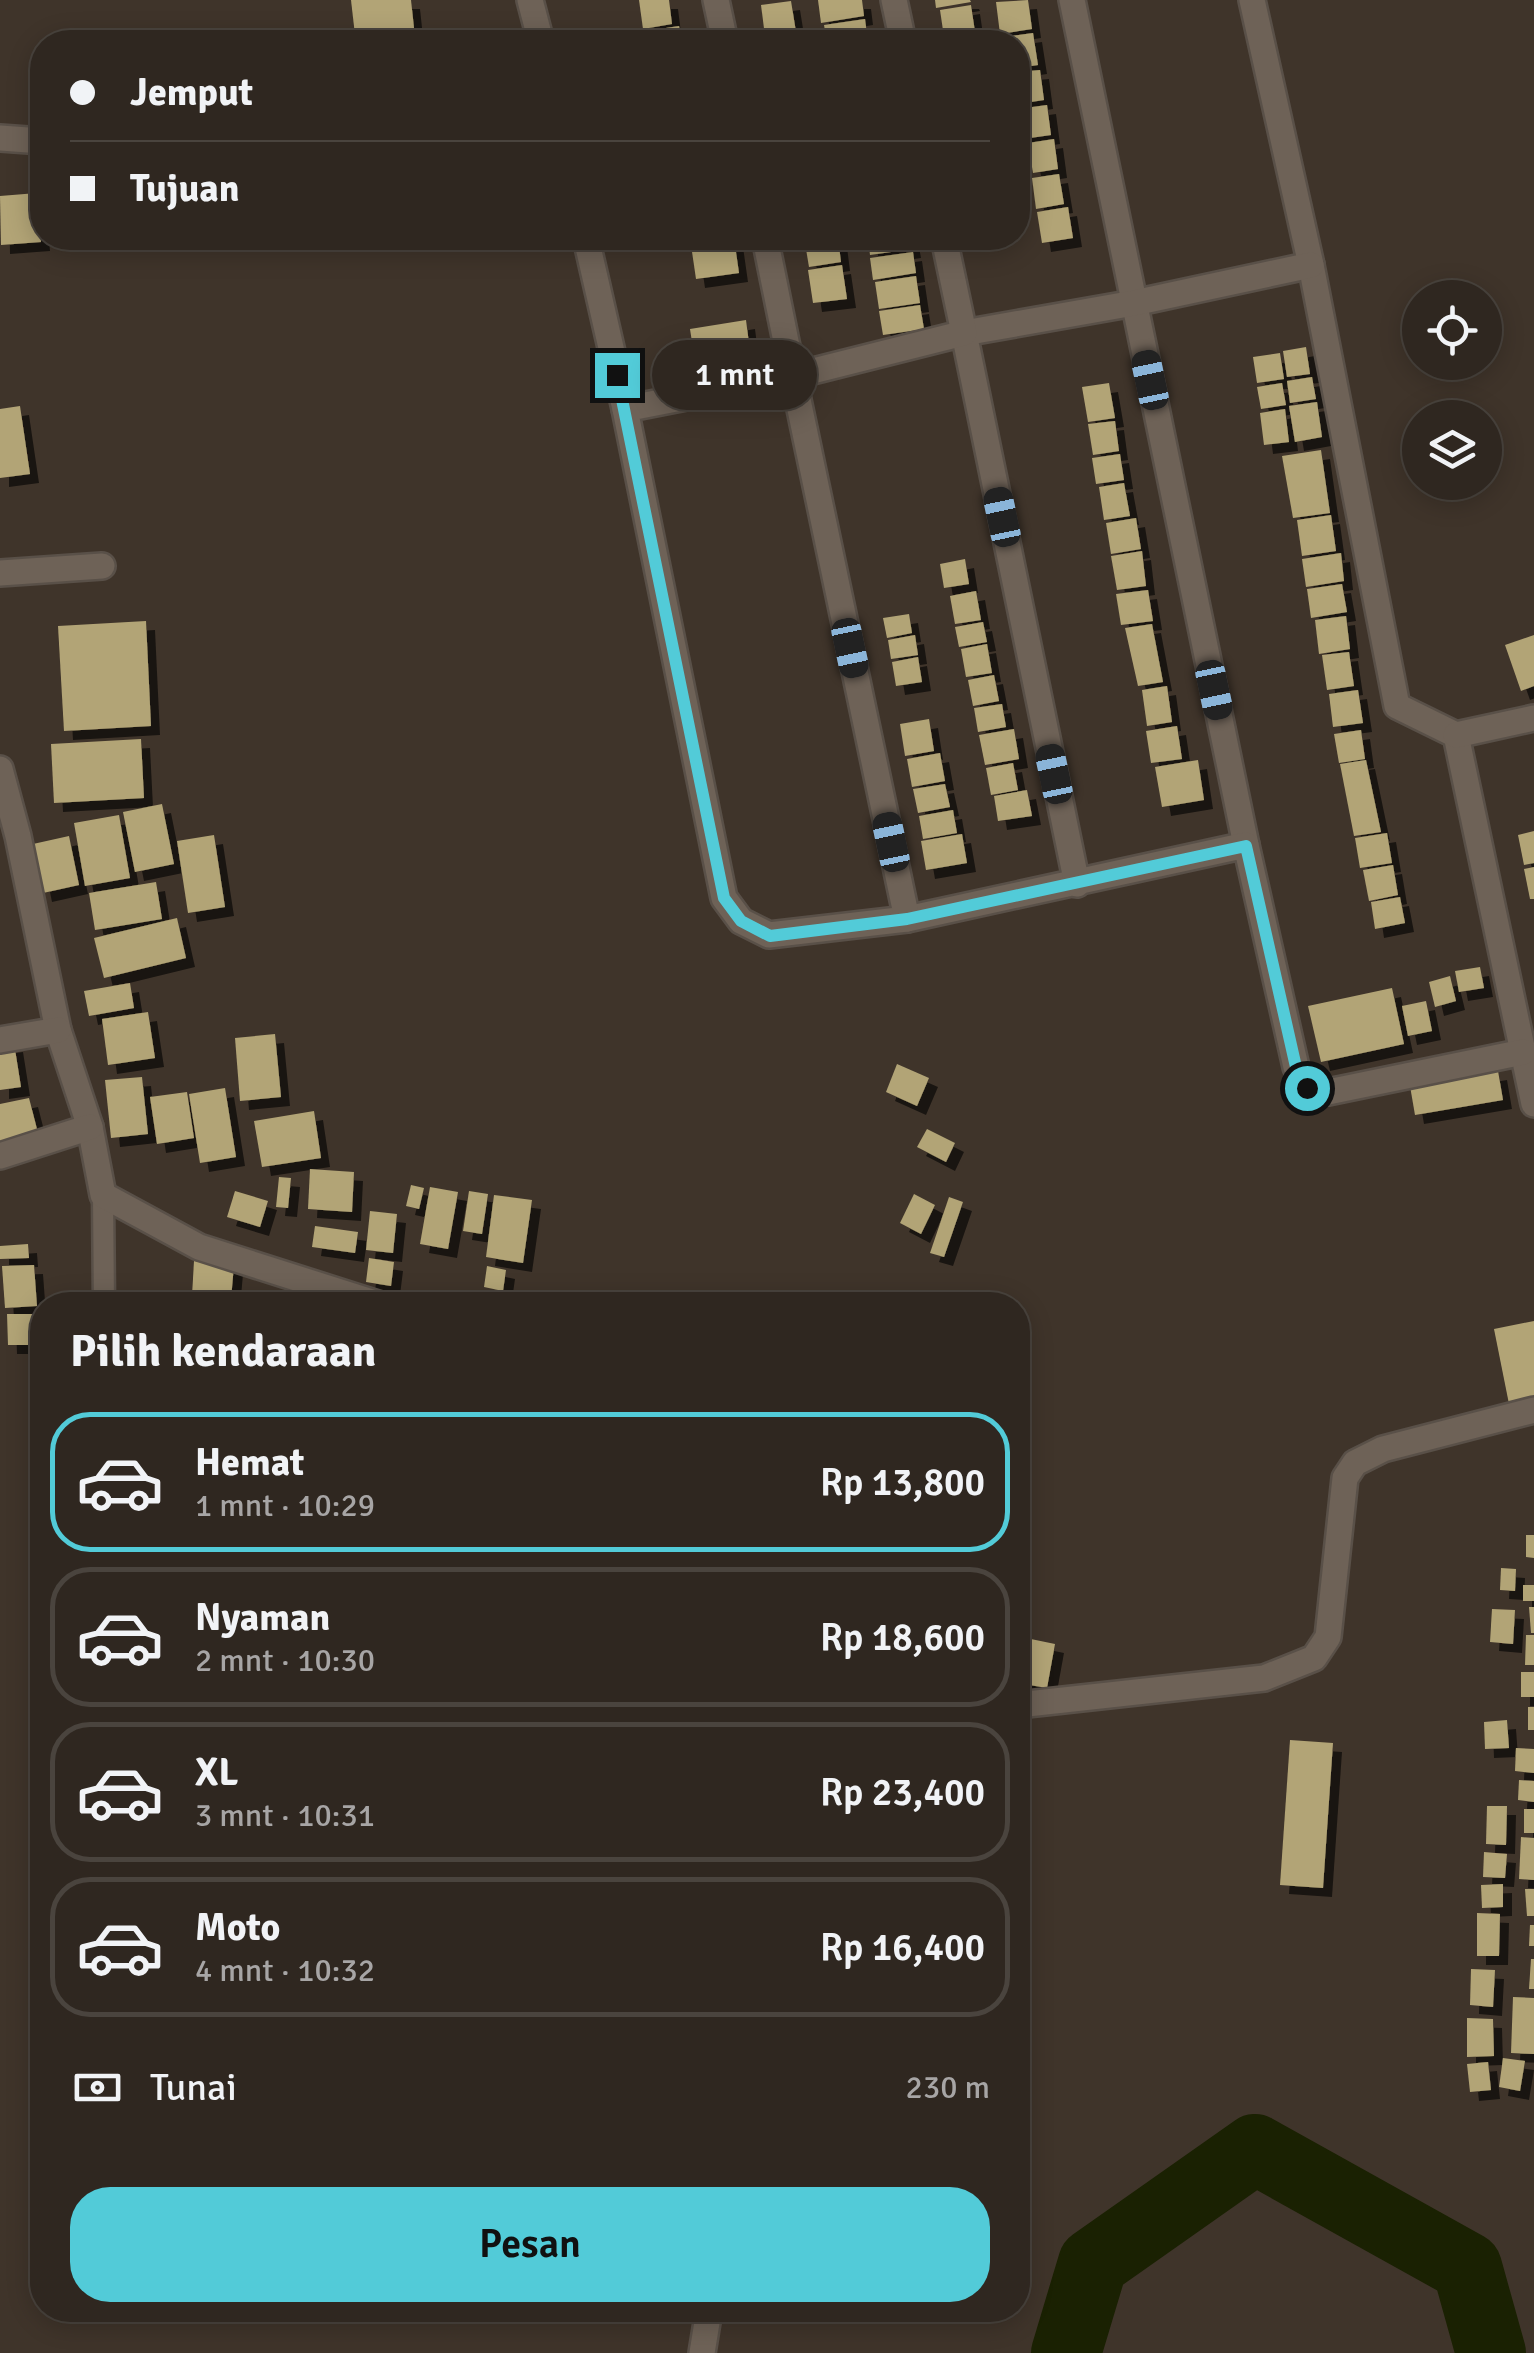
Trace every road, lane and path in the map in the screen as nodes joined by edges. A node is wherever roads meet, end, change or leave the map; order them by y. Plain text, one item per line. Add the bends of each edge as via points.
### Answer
1 (530, 0) edge
2 (716, 0) edge
3 (894, 0) edge
4 (1072, 0) edge
5 (1252, 0) edge
6 (538, 30) edge
7 (722, 30) edge
8 (900, 30) edge
9 (0, 138) edge
10 (30, 140) edge
11 (589, 250) edge
12 (767, 250) edge
13 (946, 250) edge
14 (1310, 265) junction
15 (1134, 303) junction
16 (964, 334) junction
17 (793, 376) junction
18 (625, 409) junction
19 (102, 566) dead end
20 (0, 573) edge
21 (1534, 718) edge
22 (1456, 735) junction
23 (0, 770) edge
24 (1246, 846) junction
25 (1077, 884) junction
26 (907, 919) junction
27 (58, 1030) junction
28 (0, 1040) edge
29 (1524, 1052) junction
30 (1534, 1104) edge
31 (90, 1127) junction
32 (0, 1156) edge
33 (103, 1196) junction
34 (104, 1292) edge
35 (340, 1292) edge
36 (1534, 1410) edge
37 (1030, 1705) edge
38 (708, 2322) edge
39 (702, 2353) edge

1 - 6 street
2 - 7 street
3 - 8 street
4 - 15 street
5 - 14 street
9 - 10 street
11 - 18 street
12 - 17 street
13 - 16 street
14 - 15 street
14 - 22 street via 1397,706
15 - 16 street
15 - 24 street
16 - 17 street
16 - 25 street
17 - 18 street
17 - 26 street
18 - 26 street via 724,898 741,921 770,936
19 - 20 street
21 - 22 street
22 - 29 street
23 - 27 street
24 - 25 street
24 - 29 street via 1296,1067 1307,1088 1328,1092
25 - 26 street
27 - 28 street
27 - 31 street
29 - 30 street
31 - 32 street
31 - 33 street
33 - 34 lane
33 - 35 street via 199,1248
36 - 37 street via 1384,1449 1356,1463 1345,1478 1328,1637 1314,1658 1264,1678
38 - 39 street

